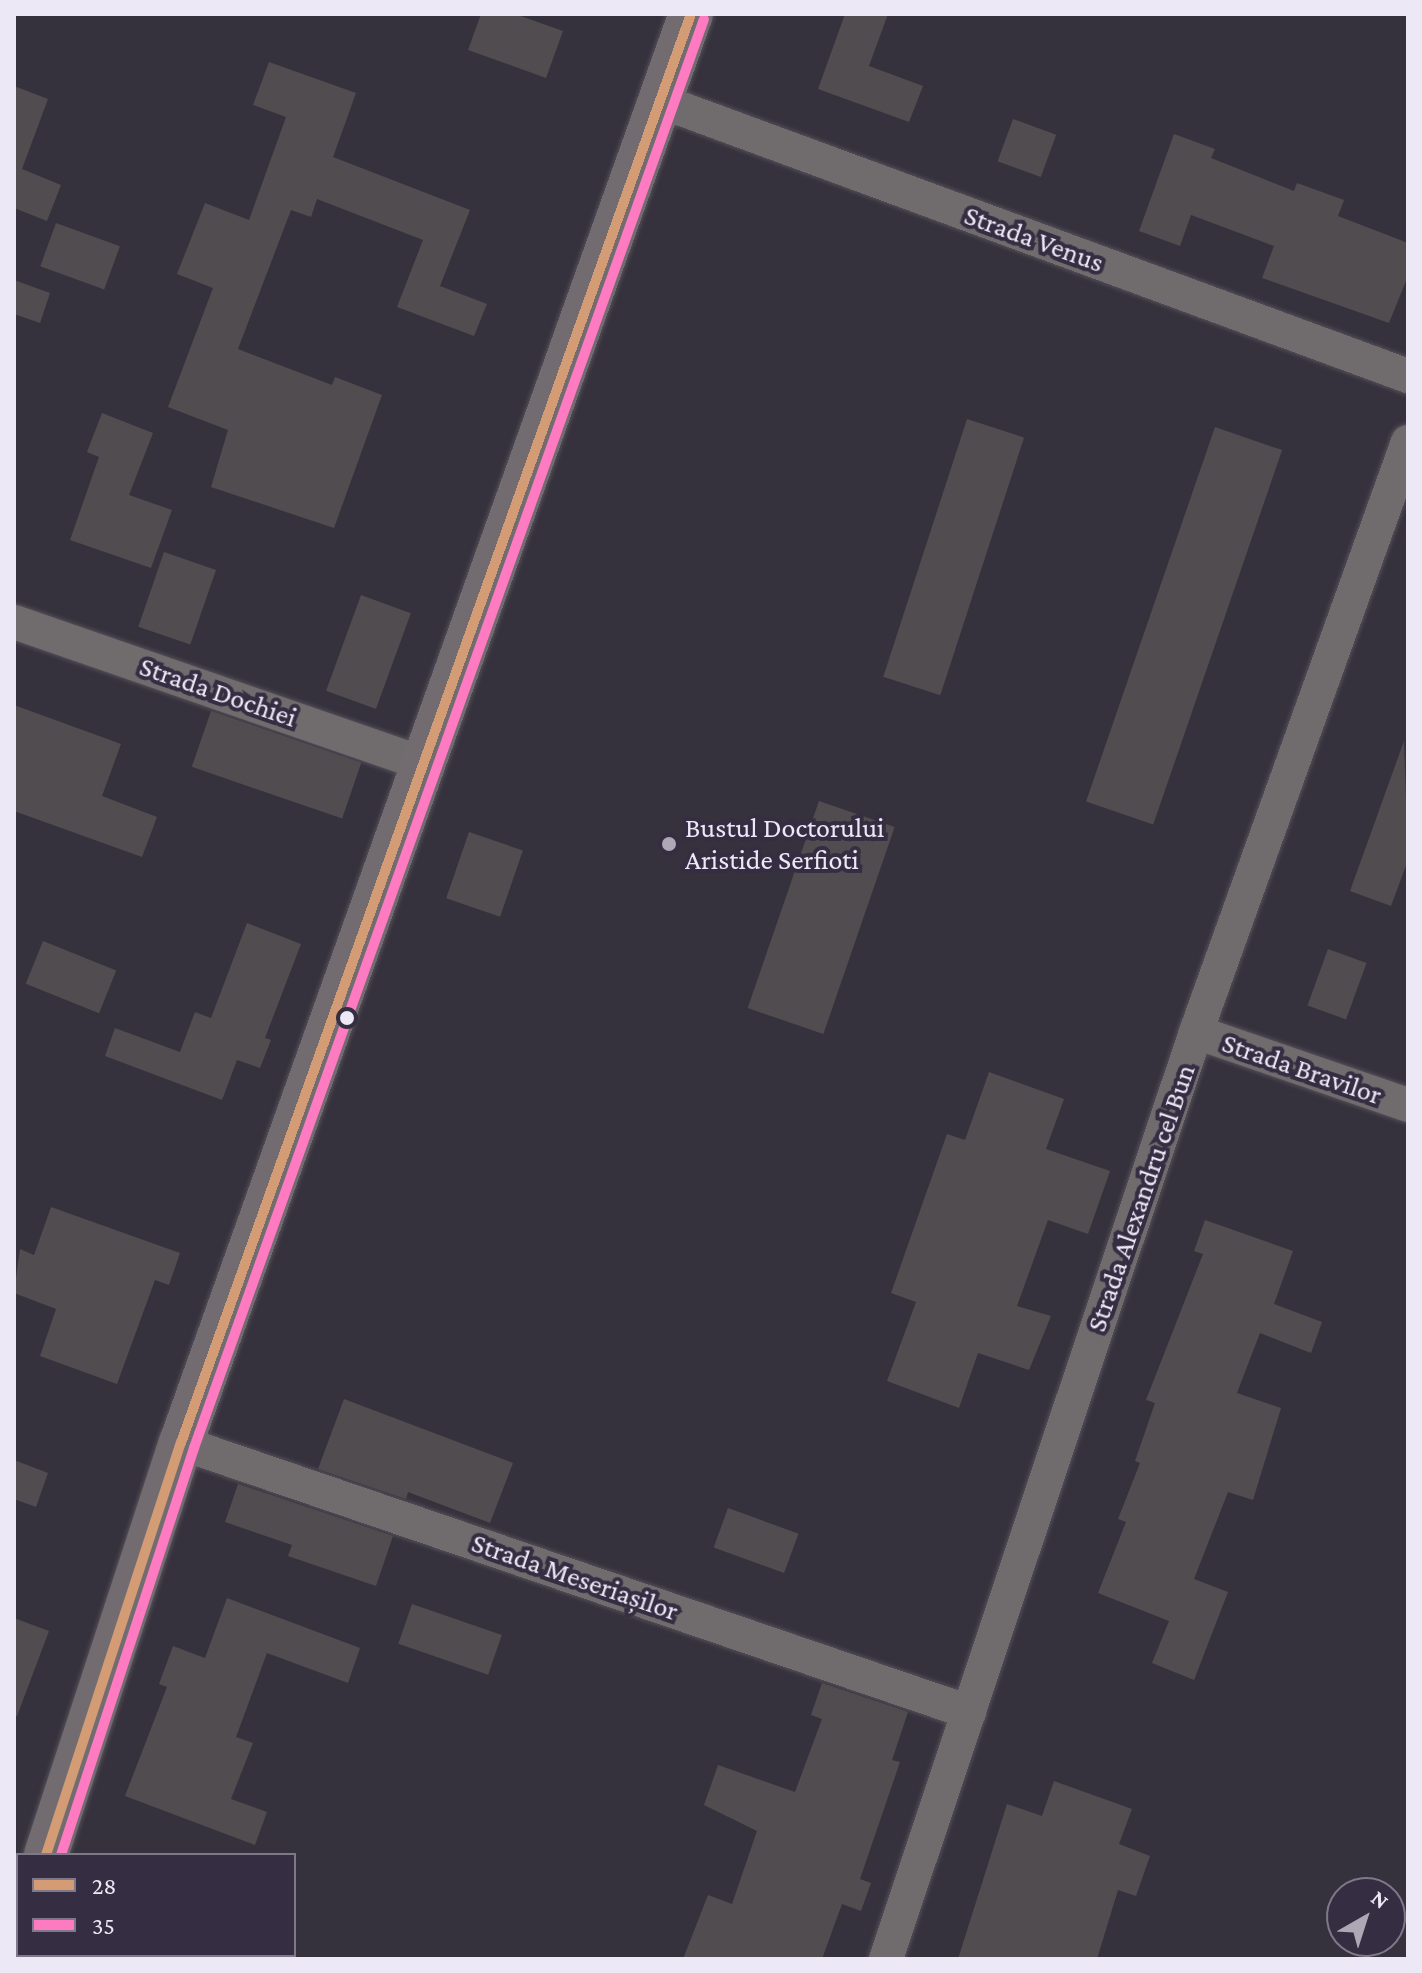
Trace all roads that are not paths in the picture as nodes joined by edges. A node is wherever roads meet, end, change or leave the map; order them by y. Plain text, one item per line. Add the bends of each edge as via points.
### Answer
1 (691, 14) edge
2 (660, 101) junction
3 (1408, 376) edge
4 (1408, 442) edge
5 (14, 622) edge
6 (422, 763) junction
7 (1196, 1032) junction
8 (1408, 1105) edge
9 (181, 1443) junction
10 (969, 1712) junction
11 (47, 1853) edge
12 (886, 1959) edge

1 - 2 main road
2 - 3 street, Strada Venus
2 - 6 main road
4 - 7 street, Strada Alexandru cel Bun
5 - 6 street, Strada Dochiei
6 - 9 main road
7 - 8 street, Strada Bravilor
7 - 10 street, Strada Alexandru cel Bun
9 - 10 street, Strada Meseriașilor
9 - 11 main road
10 - 12 street, Strada Alexandru cel Bun

